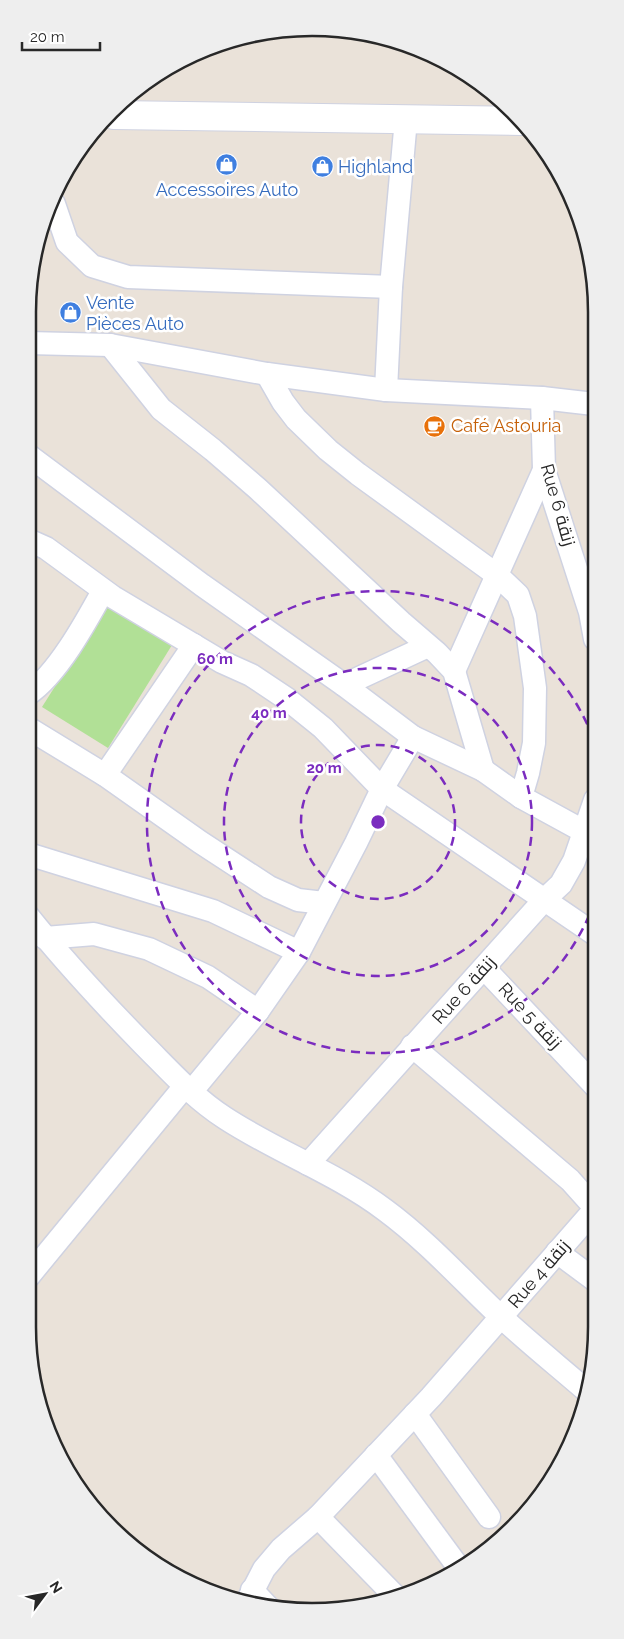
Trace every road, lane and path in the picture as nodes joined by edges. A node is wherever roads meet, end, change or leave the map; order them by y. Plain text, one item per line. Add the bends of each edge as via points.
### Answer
1 (119, 115) edge
2 (406, 119) junction
3 (511, 121) edge
4 (56, 209) edge
5 (391, 287) junction
6 (36, 343) edge
7 (110, 345) junction
8 (267, 374) junction
9 (386, 390) junction
10 (542, 398) junction
11 (588, 403) edge
12 (36, 460) edge
13 (544, 470) junction
14 (36, 544) edge
15 (497, 575) junction
16 (104, 591) junction
17 (588, 606) edge
18 (194, 645) junction
19 (428, 646) junction
20 (454, 671) junction
21 (344, 685) junction
22 (36, 687) edge
23 (36, 733) edge
24 (413, 737) junction
25 (483, 770) junction
26 (105, 775) junction
27 (382, 789) junction
28 (521, 797) junction
29 (588, 820) edge
30 (584, 832) junction
31 (36, 856) edge
32 (545, 900) junction
33 (324, 903) junction
34 (36, 926) edge
35 (588, 930) edge
36 (45, 938) junction
37 (299, 952) junction
38 (484, 968) junction
39 (258, 1011) junction
40 (412, 1046) junction
41 (588, 1078) edge
42 (188, 1089) junction
43 (308, 1164) junction
44 (588, 1199) edge
45 (588, 1217) edge
46 (557, 1252) junction
47 (36, 1269) edge
48 (588, 1275) edge
49 (502, 1318) junction
50 (581, 1386) edge
51 (415, 1414) junction
52 (376, 1455) junction
53 (318, 1516) junction
54 (489, 1517) dead end
55 (456, 1562) edge
56 (390, 1591) edge
57 (250, 1595) edge

1 - 2 street
2 - 3 street
2 - 5 street
4 - 5 street via 67,242 92,266 128,278
5 - 9 street
6 - 7 street
7 - 8 street
7 - 19 street via 161,409 258,489
8 - 9 street
8 - 15 street via 296,419 328,450
9 - 10 street
10 - 11 street
10 - 13 street, Rue 6 زنقة
12 - 21 street via 202,585
13 - 15 street
13 - 17 street, Rue 6 زنقة
14 - 16 street
15 - 20 street
15 - 28 street via 518,595 525,616 535,688 534,743
16 - 18 street
16 - 22 street via 49,675
18 - 26 street
18 - 27 street via 251,675 287,699 322,728
19 - 20 street
19 - 21 street
20 - 25 street
21 - 24 street
23 - 26 street
24 - 25 street
24 - 27 street
25 - 28 street
26 - 33 street via 269,887 298,900
27 - 32 street
27 - 33 street
28 - 30 street
29 - 30 street, Rue 6 زنقة
30 - 32 street, Rue 6 زنقة via 574,861 561,884
31 - 37 street via 213,911
32 - 35 street
32 - 38 street, Rue 6 زنقة
33 - 37 street
34 - 36 street
36 - 39 street via 94,934 149,949 208,976
36 - 42 street
37 - 39 street
38 - 40 street, Rue 6 زنقة
38 - 41 street, Rue 5 زنقة
39 - 42 street
40 - 43 street, Rue 6 زنقة
40 - 44 street via 570,1180
42 - 43 street via 225,1118
42 - 47 street
43 - 49 street via 350,1186 386,1211
45 - 46 street, Rue 4 زنقة
46 - 48 street
46 - 49 street, Rue 4 زنقة
49 - 50 street
49 - 51 street, Rue 4 زنقة
51 - 52 street, Rue 4 زنقة
51 - 54 street
52 - 53 street, Rue 4 زنقة
52 - 55 street
53 - 56 street
53 - 57 street, Rue 4 زنقة via 281,1549 264,1569

